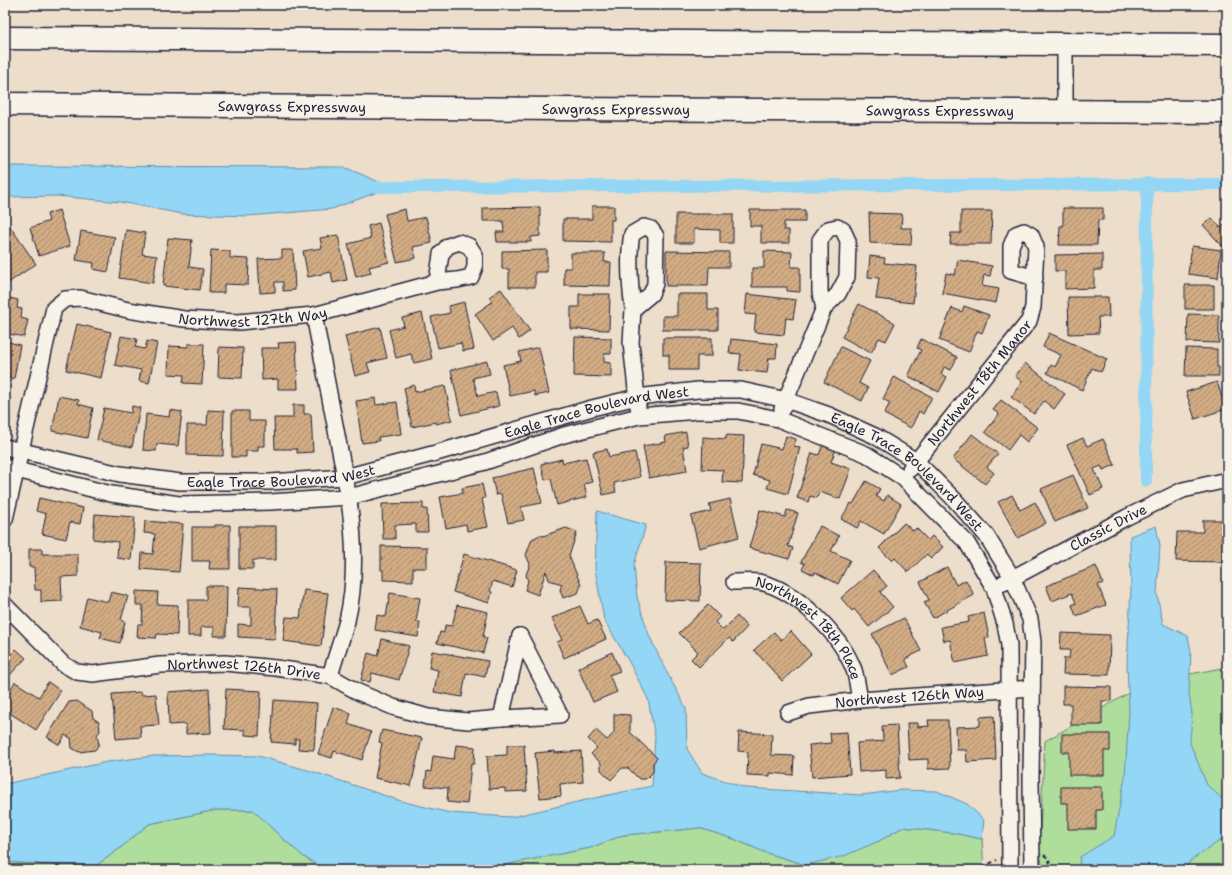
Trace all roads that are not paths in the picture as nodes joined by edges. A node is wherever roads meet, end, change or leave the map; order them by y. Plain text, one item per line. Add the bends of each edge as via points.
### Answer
1 (5, 38) edge
2 (1066, 44) junction
3 (1227, 45) edge
4 (5, 104) edge
5 (1066, 111) junction
6 (1227, 112) edge
7 (1035, 278) dead end
8 (437, 282) dead end
9 (824, 308) dead end
10 (633, 309) dead end
11 (314, 315) junction
12 (636, 397) junction
13 (786, 400) junction
14 (638, 416) junction
15 (778, 419) junction
16 (5, 447) edge
17 (21, 451) junction
18 (916, 461) junction
19 (11, 469) edge
20 (345, 477) junction
21 (903, 478) junction
22 (1227, 480) edge
23 (349, 497) junction
24 (5, 519) edge
25 (1012, 578) junction
26 (734, 582) dead end
27 (994, 588) junction
28 (5, 605) edge
29 (330, 676) junction
30 (1032, 688) junction
31 (1010, 689) junction
32 (860, 700) junction
33 (788, 713) dead end
34 (501, 718) junction
35 (1010, 870) edge
36 (1032, 870) edge

1 - 2 highway
2 - 3 highway
2 - 5 street
4 - 5 highway, Sawgrass Expressway
5 - 6 highway, Sawgrass Expressway
7 - 18 street, Northwest 18th Manor via 1033,307 1029,321
8 - 11 street, Northwest 127th Way
9 - 13 street
10 - 12 street via 631,343
11 - 17 street, Northwest 127th Way via 238,322 184,319 128,310 80,298 65,300 54,308
11 - 20 street
12 - 13 street, Eagle Trace Boulevard West via 698,390 741,390
12 - 14 street
12 - 20 street, Eagle Trace Boulevard West
13 - 15 street
13 - 18 street, Eagle Trace Boulevard West via 829,415 875,436
14 - 15 street, Eagle Trace Boulevard West via 697,411 738,411
14 - 23 street, Eagle Trace Boulevard West via 564,435 485,462
15 - 21 street, Eagle Trace Boulevard West via 866,454
16 - 17 street, Eagle Trace Boulevard West
17 - 19 street
17 - 20 street, Eagle Trace Boulevard West via 120,474 180,482 270,482
18 - 21 street, Northwest 18th Manor
18 - 25 street, Eagle Trace Boulevard West via 986,535
19 - 23 street, Eagle Trace Boulevard West via 111,494 179,504
19 - 24 street
20 - 23 street
21 - 27 street, Eagle Trace Boulevard West via 967,543
22 - 25 street, Classic Drive via 1183,490
23 - 29 street via 353,532 353,577 347,620
25 - 27 street, Classic Drive
25 - 30 street, Eagle Trace Boulevard West via 1030,619 1033,642
26 - 32 street, Northwest 18th Place via 758,582 770,586 789,595 813,613 846,652 854,671
27 - 31 street, Eagle Trace Boulevard West via 1009,645
28 - 29 street, Northwest 126th Drive via 63,664 77,672 93,674 160,665 225,663
29 - 34 street, Northwest 126th Drive via 393,707 428,717 468,721
30 - 31 street, Northwest 126th Way
30 - 36 street, Eagle Trace Boulevard West
31 - 32 street, Northwest 126th Way
31 - 35 street, Eagle Trace Boulevard West
32 - 33 street, Northwest 126th Way via 809,706
34 - 34 street, Northwest 126th Drive via 560,715 520,636

